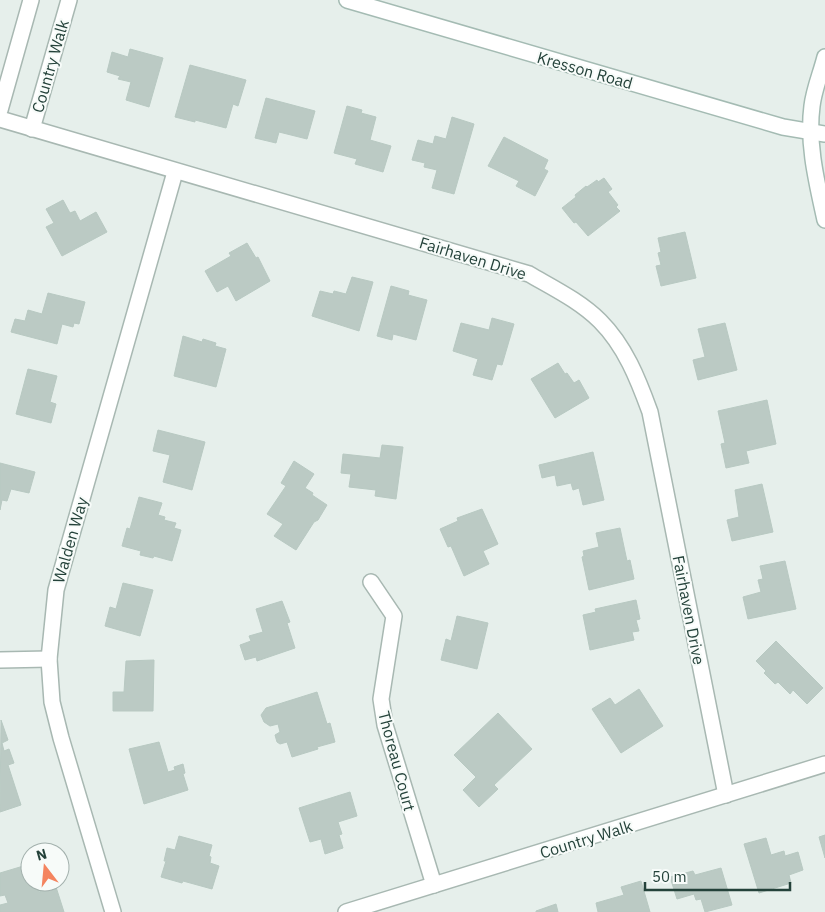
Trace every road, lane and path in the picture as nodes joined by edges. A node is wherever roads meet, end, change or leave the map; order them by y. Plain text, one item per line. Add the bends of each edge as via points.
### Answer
1 (31, 0) edge
2 (69, 0) edge
3 (350, 0) edge
4 (379, 5) edge
5 (825, 57) edge
6 (0, 110) edge
7 (0, 119) edge
8 (32, 129) junction
9 (818, 133) edge
10 (175, 172) junction
11 (825, 220) edge
12 (371, 582) dead end
13 (0, 660) edge
14 (49, 660) junction
15 (825, 764) edge
16 (726, 795) junction
17 (434, 885) junction
18 (114, 912) edge
19 (346, 912) edge

1 - 6 street
2 - 8 street, Country Walk
3 - 4 street, Kresson Road
4 - 9 street, Kresson Road via 774,124
5 - 9 street via 812,105
7 - 8 street, Country Walk
8 - 10 street, Fairhaven Drive
9 - 11 street via 813,160
10 - 14 street, Walden Way via 56,590
10 - 16 street, Fairhaven Drive via 529,274 571,298 600,320 636,375 650,412
12 - 17 street, Thoreau Court via 394,616 381,699 385,725
13 - 14 street
14 - 18 street, Walden Way via 52,702 61,738
15 - 16 street, Country Walk
16 - 17 street, Country Walk
17 - 19 street, Country Walk

